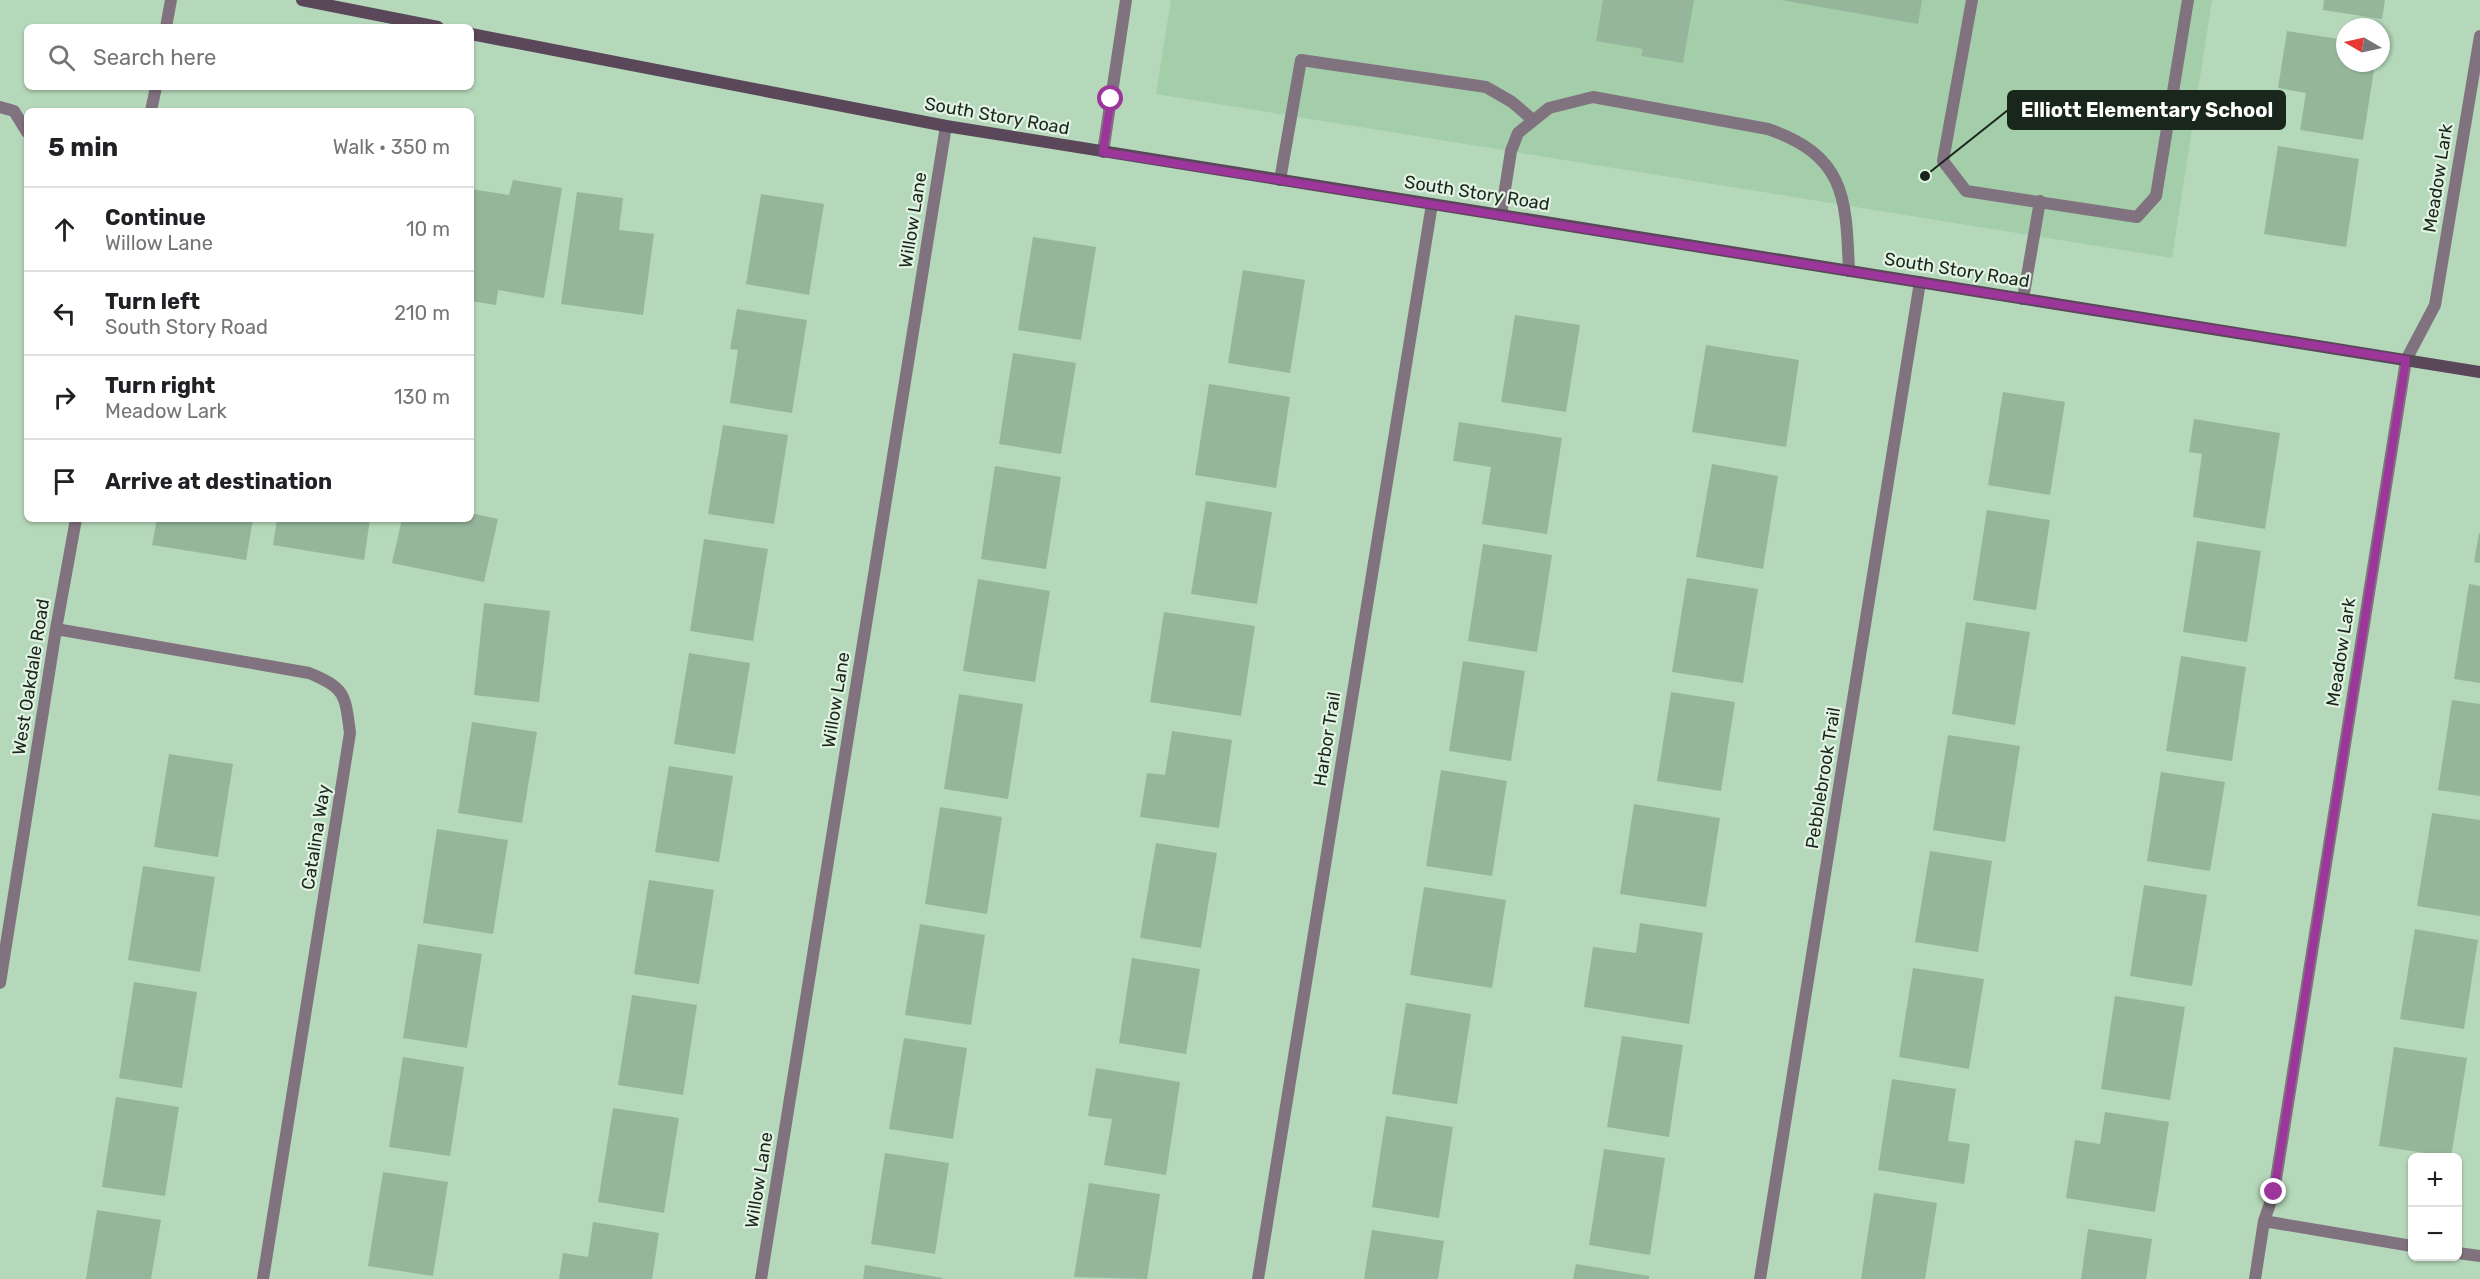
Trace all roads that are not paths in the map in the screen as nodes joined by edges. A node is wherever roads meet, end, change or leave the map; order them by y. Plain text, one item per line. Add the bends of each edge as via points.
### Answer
1 (171, 0) edge
2 (302, 0) edge
3 (1126, 0) edge
4 (1972, 0) edge
5 (2188, 0) edge
6 (167, 24) edge
7 (423, 24) edge
8 (474, 35) edge
9 (2480, 36) edge
10 (155, 90) edge
11 (0, 107) edge
12 (152, 108) edge
13 (1533, 120) junction
14 (946, 126) junction
15 (24, 127) edge
16 (1103, 152) junction
17 (1280, 180) junction
18 (2040, 201) junction
19 (1432, 204) junction
20 (1501, 215) junction
21 (1849, 271) junction
22 (1920, 282) junction
23 (2023, 299) junction
24 (2406, 360) junction
25 (2480, 372) edge
26 (75, 522) edge
27 (56, 629) junction
28 (0, 983) edge
29 (2264, 1221) junction
30 (2408, 1245) edge
31 (2462, 1254) edge
32 (2480, 1256) edge
33 (263, 1279) edge
34 (761, 1279) edge
35 (1258, 1279) edge
36 (1760, 1279) edge
37 (2255, 1279) edge

1 - 6 street
2 - 7 main road
3 - 16 street
4 - 18 street via 1943,161 1966,190
5 - 18 street via 2156,196 2137,216
8 - 14 main road, South Story Road
9 - 24 street, Meadow Lark via 2435,304
10 - 12 street
11 - 15 street via 14,111
13 - 17 street via 1486,87 1301,60
13 - 20 street via 1518,133 1511,151
13 - 21 street via 1549,108 1593,97 1768,129 1794,138 1817,153 1843,197
14 - 16 main road, South Story Road
14 - 34 street, Willow Lane
16 - 17 main road, South Story Road
17 - 19 main road, South Story Road
18 - 23 street
19 - 20 main road, South Story Road
19 - 35 street, Harbor Trail
20 - 21 main road, South Story Road
21 - 22 main road, South Story Road
22 - 23 main road, South Story Road
22 - 36 street, Pebblebrook Trail
23 - 24 main road, South Story Road
24 - 25 main road, South Story Road
24 - 29 street, Meadow Lark via 2274,1192
26 - 27 street, West Oakdale Road
27 - 28 street, West Oakdale Road
27 - 33 street, Catalina Way via 309,673 333,683 345,700 350,733
29 - 30 street
29 - 37 street, Meadow Lark
31 - 32 street

